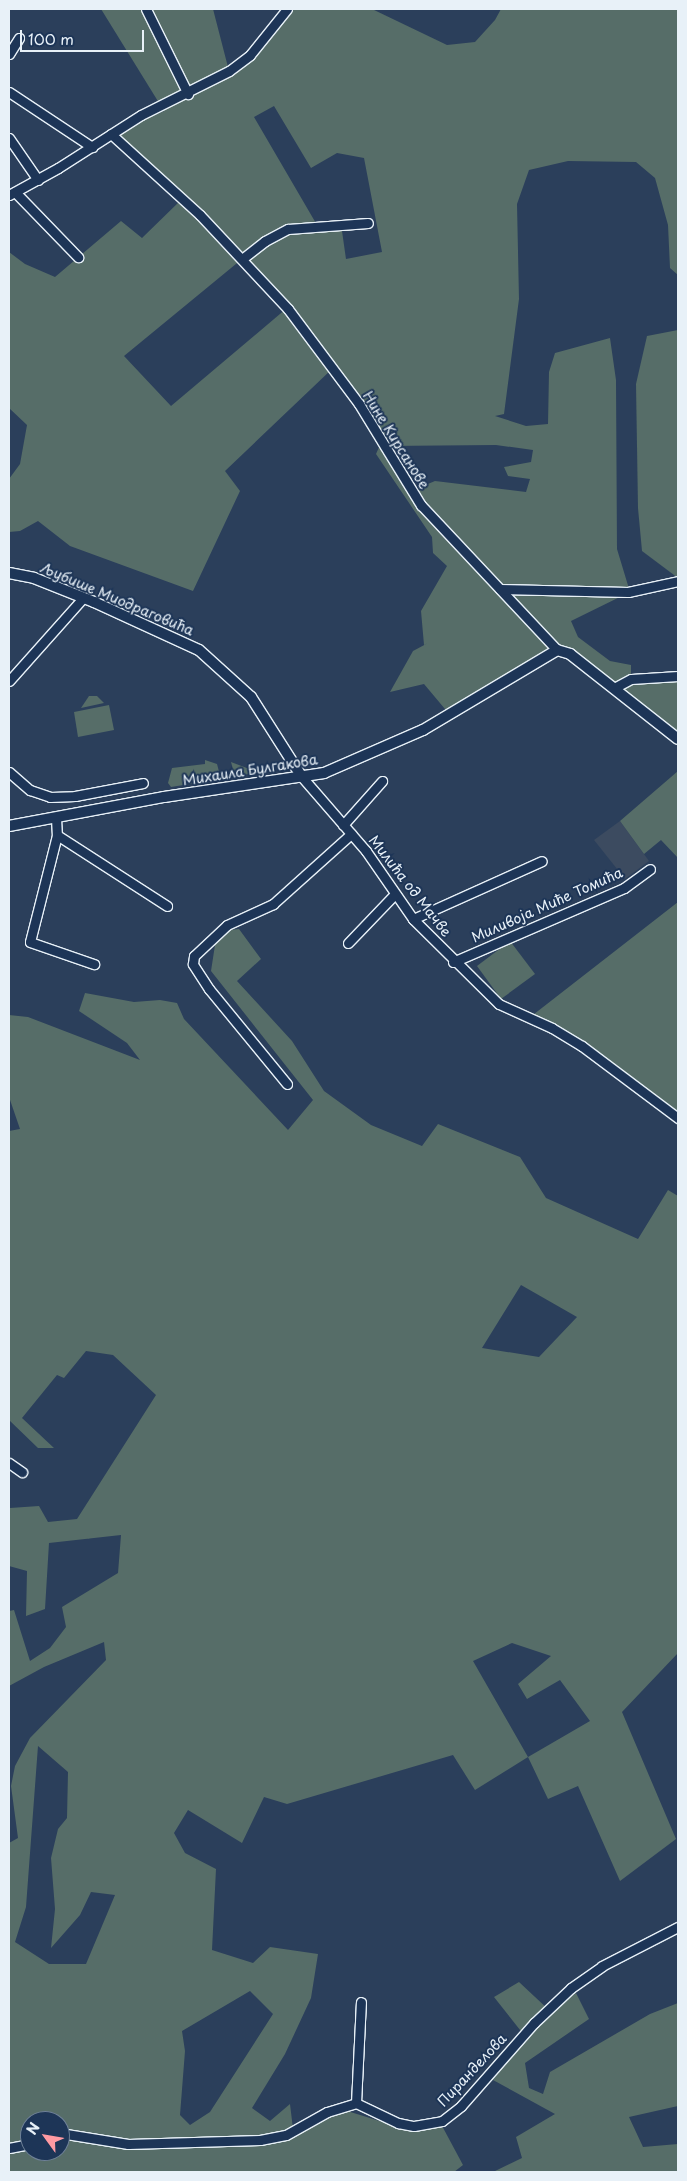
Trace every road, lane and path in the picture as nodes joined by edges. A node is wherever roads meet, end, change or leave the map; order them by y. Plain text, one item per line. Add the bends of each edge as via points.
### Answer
1 (146, 9) edge
2 (287, 9) edge
3 (19, 38) dead end
4 (9, 54) edge
5 (9, 92) edge
6 (188, 94) junction
7 (110, 134) junction
8 (9, 138) edge
9 (92, 147) junction
10 (38, 180) junction
11 (12, 193) edge
12 (368, 223) dead end
13 (78, 257) dead end
14 (242, 259) junction
15 (9, 573) edge
16 (678, 581) edge
17 (500, 589) junction
18 (83, 598) junction
19 (557, 650) junction
20 (678, 676) edge
21 (9, 681) edge
22 (614, 688) junction
23 (678, 739) edge
24 (9, 772) edge
25 (302, 777) junction
26 (382, 782) dead end
27 (143, 783) dead end
28 (56, 818) junction
29 (342, 825) junction
30 (9, 826) edge
31 (351, 834) junction
32 (57, 835) junction
33 (542, 861) dead end
34 (650, 869) dead end
35 (395, 894) junction
36 (167, 906) dead end
37 (413, 919) junction
38 (348, 943) dead end
39 (453, 962) junction
40 (94, 964) dead end
41 (287, 1084) dead end
42 (678, 1118) edge
43 (9, 1463) edge
44 (22, 1472) dead end
45 (678, 1926) edge
46 (361, 2002) dead end
47 (356, 2103) junction
48 (70, 2135) edge

1 - 6 street
2 - 6 street via 241,63
3 - 4 street
5 - 9 street
6 - 7 street via 146,112
7 - 9 street
7 - 14 street, Нине Кирсанове
8 - 10 street
9 - 10 street
10 - 11 street
11 - 13 street
12 - 14 street via 288,229 265,241
14 - 17 street, Нине Кирсанове via 288,308 359,404 421,505
15 - 18 street, Љубише Миодраговића via 34,578
16 - 17 street via 628,592
17 - 19 street, Нине Кирсанове
18 - 21 street
18 - 25 street, Љубише Миодраговића via 172,635 222,668 242,686 266,717
19 - 22 street, Нине Кирсанове via 570,654
19 - 25 street, Михаила Булгакова via 398,742 345,766
20 - 22 street via 631,678
22 - 23 street, Нине Кирсанове
24 - 27 street via 30,790 50,797 75,796
25 - 28 street, Михаила Булгакова via 164,797
25 - 29 street, Милића од Мачве
26 - 29 street
28 - 30 street, Михаила Булгакова
28 - 32 street
29 - 31 street, Милића од Мачве
31 - 35 street, Милића од Мачве
31 - 41 street via 273,904 227,925 194,956 193,964 209,989
32 - 36 street
32 - 40 street via 30,942
33 - 37 street
34 - 39 street, Миливоја Миће Томића via 624,888
35 - 37 street, Милића од Мачве
35 - 38 street
37 - 39 street, Милића од Мачве
39 - 42 street, Милића од Мачве via 504,1008 552,1028 582,1046
43 - 44 street
45 - 47 street, Пиранделова via 609,1962 571,1988 442,2121 414,2126 398,2123
46 - 47 street
47 - 48 street via 327,2112 286,2135 260,2140 128,2144

